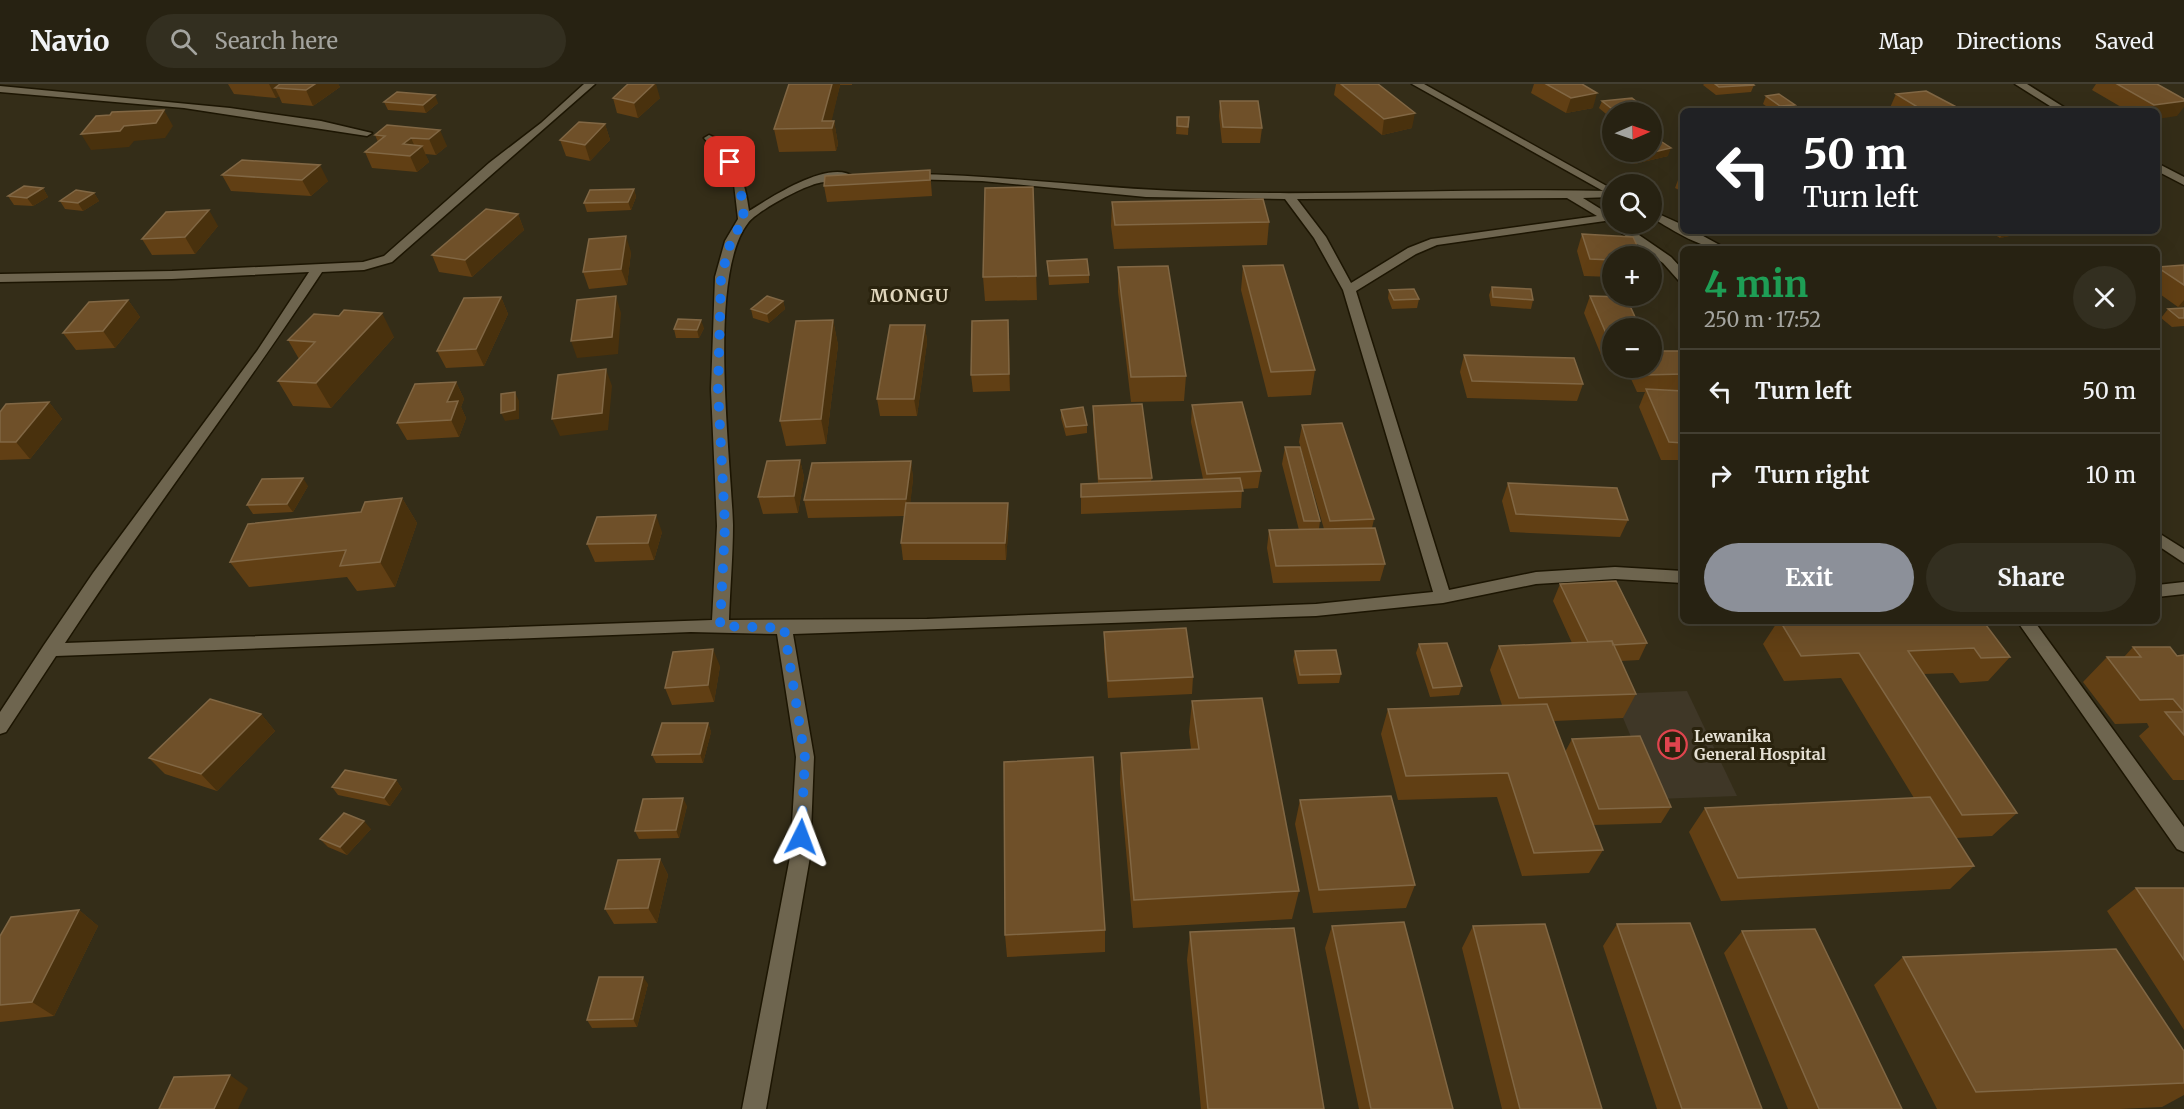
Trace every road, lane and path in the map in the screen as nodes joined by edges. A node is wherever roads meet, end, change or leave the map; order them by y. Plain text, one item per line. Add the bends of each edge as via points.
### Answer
1 (590, 84) edge
2 (1417, 84) edge
3 (2020, 84) edge
4 (0, 89) edge
5 (2060, 108) edge
6 (367, 133) dead end
7 (709, 138) dead end
8 (2160, 168) edge
9 (857, 178) edge
10 (899, 178) edge
11 (2184, 182) edge
12 (1602, 187) edge
13 (1602, 193) edge
14 (1569, 194) junction
15 (1289, 196) junction
16 (1602, 215) edge
17 (744, 219) junction
18 (1662, 219) edge
19 (1602, 222) edge
20 (1680, 228) edge
21 (1630, 234) edge
22 (1692, 234) edge
23 (1715, 246) edge
24 (318, 268) junction
25 (1680, 275) edge
26 (0, 278) edge
27 (1349, 290) junction
28 (2160, 539) edge
29 (2184, 557) edge
30 (1680, 577) edge
31 (2184, 588) edge
32 (2160, 591) edge
33 (1443, 597) junction
34 (2027, 624) edge
35 (720, 626) junction
36 (784, 628) junction
37 (50, 650) junction
38 (0, 727) edge
39 (2184, 843) edge
40 (754, 1109) edge

1 - 24 street via 388,259 364,266
2 - 12 street
3 - 5 street
4 - 6 street via 242,111
7 - 17 street via 730,162 740,184
8 - 11 street
9 - 17 street via 814,178 800,183
10 - 15 street via 982,178 1146,194
13 - 14 street
14 - 15 street
14 - 16 street
15 - 27 street via 1320,237
17 - 35 street via 731,241 721,277 718,389 725,526
18 - 20 street
19 - 27 street via 1435,243 1412,251
21 - 25 street via 1667,260
22 - 23 street
24 - 26 street
24 - 37 street
27 - 33 street
28 - 29 street
30 - 33 street via 1616,573 1536,578
31 - 32 street
33 - 36 street via 1316,610
34 - 39 street
35 - 36 street
35 - 37 street
36 - 40 street via 805,758 800,857
37 - 38 street

